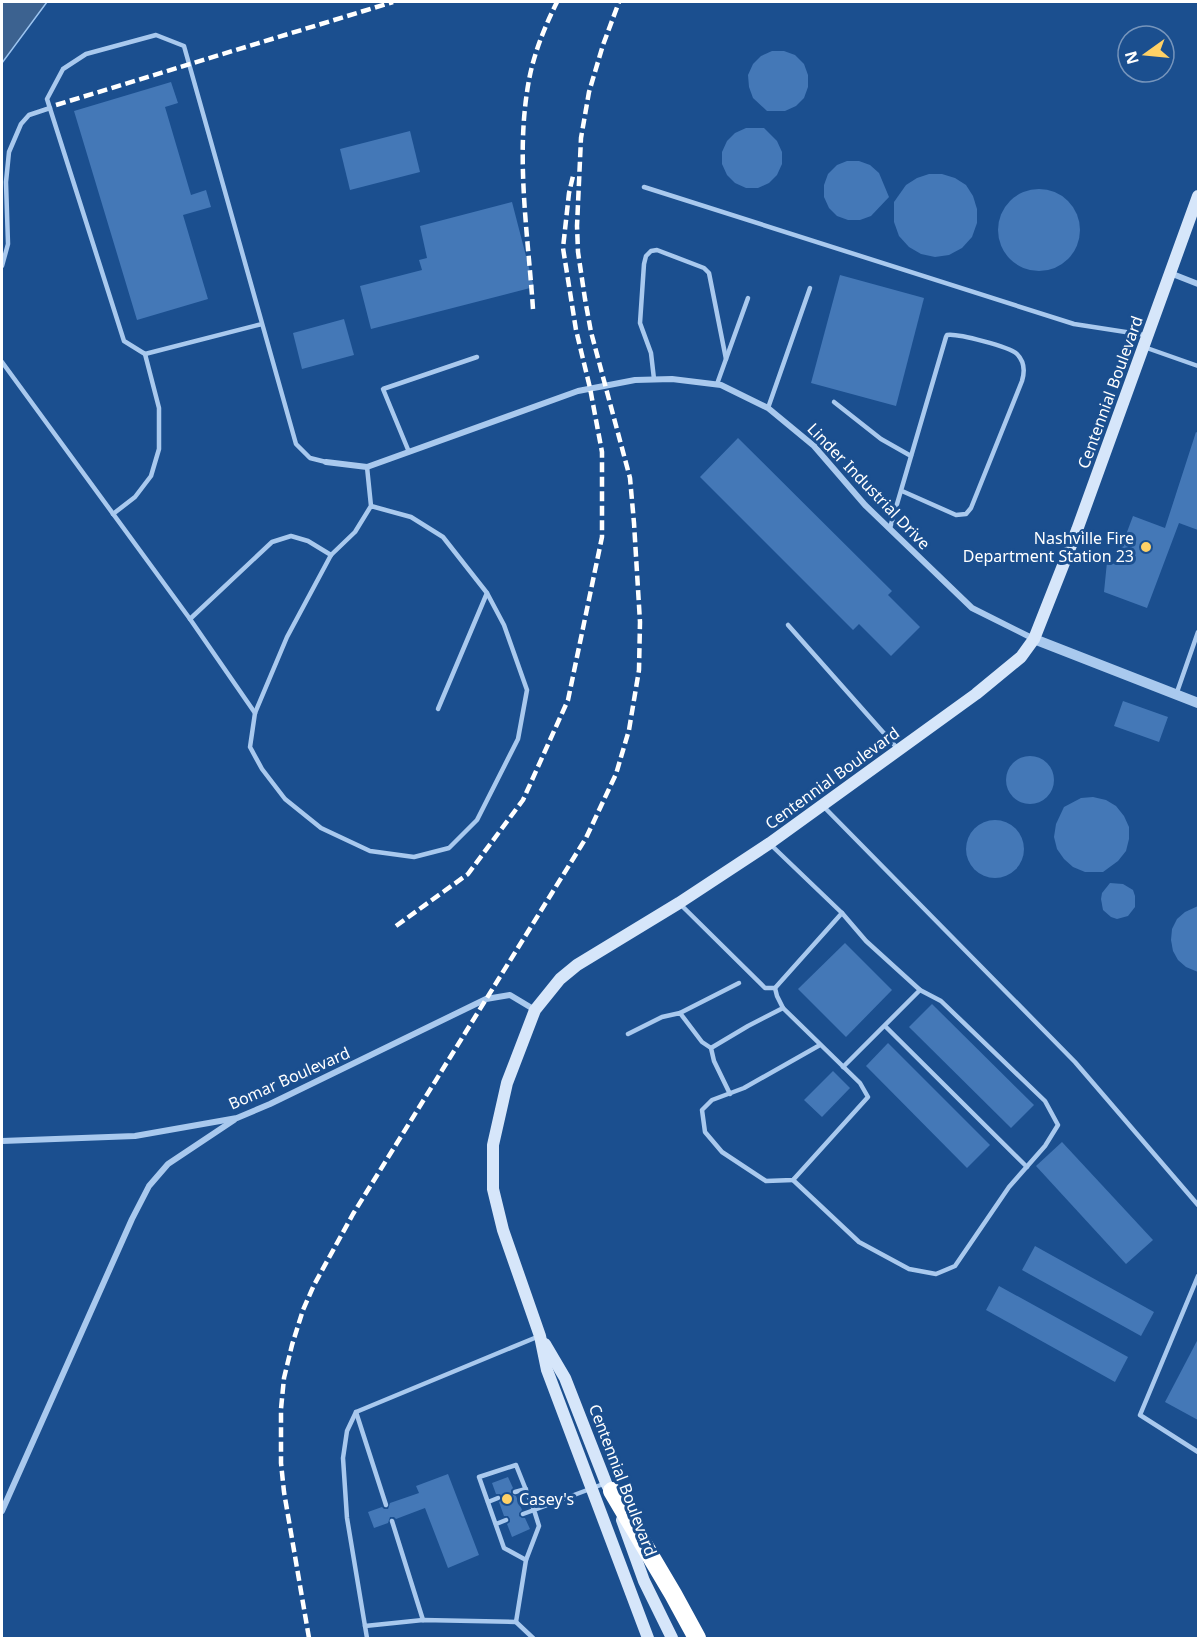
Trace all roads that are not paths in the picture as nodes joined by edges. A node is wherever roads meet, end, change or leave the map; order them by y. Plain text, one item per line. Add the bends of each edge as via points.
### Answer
1 (50, 108) junction
2 (644, 187) dead end
3 (1198, 196) edge
4 (2, 266) edge
5 (1170, 273) junction
6 (1198, 284) edge
7 (810, 288) dead end
8 (748, 298) dead end
9 (262, 324) junction
10 (1145, 341) junction
11 (145, 354) junction
12 (477, 357) dead end
13 (726, 359) junction
14 (2, 362) edge
15 (1198, 366) edge
16 (654, 379) junction
17 (717, 384) junction
18 (834, 402) dead end
19 (768, 408) junction
20 (409, 452) junction
21 (911, 456) junction
22 (326, 462) joint
23 (367, 467) junction
24 (902, 490) junction
25 (371, 506) junction
26 (113, 514) junction
27 (890, 528) junction
28 (331, 555) junction
29 (486, 593) junction
30 (190, 619) junction
31 (788, 625) dead end
32 (1198, 632) edge
33 (1034, 639) junction
34 (1176, 694) junction
35 (1198, 703) edge
36 (438, 709) dead end
37 (255, 713) junction
38 (899, 750) junction
39 (822, 805) junction
40 (770, 843) junction
41 (679, 903) junction
42 (842, 913) junction
43 (739, 983) dead end
44 (775, 988) junction
45 (920, 990) junction
46 (783, 1008) junction
47 (535, 1010) junction
48 (680, 1013) junction
49 (885, 1026) junction
50 (628, 1034) dead end
51 (820, 1045) junction
52 (711, 1048) junction
53 (843, 1067) junction
54 (730, 1094) junction
55 (237, 1118) junction
56 (2, 1141) edge
57 (1027, 1167) junction
58 (793, 1180) junction
59 (1198, 1205) edge
60 (1198, 1276) edge
61 (540, 1336) junction
62 (356, 1412) junction
63 (1198, 1452) edge
64 (609, 1487) junction
65 (526, 1489) junction
66 (592, 1489) junction
67 (515, 1492) dead end
68 (498, 1498) dead end
69 (488, 1502) junction
70 (386, 1505) dead end
71 (534, 1510) junction
72 (2, 1511) edge
73 (523, 1514) dead end
74 (506, 1520) dead end
75 (392, 1521) dead end
76 (496, 1524) junction
77 (526, 1560) junction
78 (423, 1620) junction
79 (516, 1622) junction
80 (365, 1626) junction
81 (367, 1638) edge
82 (533, 1638) edge
83 (648, 1638) edge
84 (672, 1638) edge
85 (697, 1638) edge

1 - 4 lane via 29,115 9,152 8,244
1 - 9 lane via 47,99 63,69 86,54 156,35 184,46
1 - 11 lane via 124,341
2 - 10 lane via 1074,324
3 - 5 main road, Centennial Boulevard
5 - 6 street
5 - 10 main road, Centennial Boulevard
7 - 19 lane
8 - 13 lane
9 - 11 lane
9 - 22 lane via 296,444 310,458
10 - 15 lane
10 - 33 main road, Centennial Boulevard
11 - 26 lane via 159,408 159,449 151,476 135,497
12 - 20 lane via 383,389
13 - 16 lane via 709,273 651,250 644,264 640,323 651,353
13 - 17 lane
14 - 26 lane
16 - 17 street, Linder Industrial Drive
16 - 20 street, Linder Industrial Drive via 578,391
17 - 19 street, Linder Industrial Drive
18 - 21 lane via 881,439
19 - 27 street, Linder Industrial Drive via 814,446
20 - 23 street, Linder Industrial Drive
21 - 24 lane
21 - 24 lane via 947,335 980,340 1018,354 1025,370 1022,381 966,514 956,515
22 - 23 street, Linder Industrial Drive
23 - 25 lane
24 - 27 lane
25 - 28 lane via 355,532
25 - 29 lane via 411,517 443,537
26 - 30 lane
27 - 33 street, Linder Industrial Drive via 972,608
28 - 30 lane via 291,536 272,542
28 - 37 lane via 287,637
29 - 36 lane
29 - 37 lane via 504,625 527,690 518,739 477,820 448,848 414,857 370,851 321,828 285,799 261,770 250,747
30 - 37 lane
31 - 38 lane
32 - 34 lane
33 - 34 street
33 - 38 main road, Centennial Boulevard via 1020,657 976,694
34 - 35 street
38 - 39 main road, Centennial Boulevard
39 - 40 main road, Centennial Boulevard
39 - 59 lane via 1075,1062
40 - 41 main road, Centennial Boulevard
40 - 42 lane
41 - 44 lane via 765,988
41 - 47 main road, Centennial Boulevard via 577,965
42 - 44 lane
42 - 45 lane via 866,941
43 - 48 lane
44 - 46 lane
45 - 49 lane
45 - 57 lane via 941,1001 1045,1101 1058,1125
46 - 51 lane
46 - 52 lane
47 - 55 street, Bomar Boulevard via 510,995 486,999
47 - 61 main road, Centennial Boulevard via 507,1083 493,1145 493,1189
48 - 50 lane
48 - 52 lane
49 - 53 lane
49 - 57 lane
51 - 53 lane
51 - 54 lane
52 - 54 lane
53 - 58 lane via 860,1083 867,1097
54 - 58 lane via 712,1100 702,1110 705,1132 722,1152 766,1181
55 - 56 street, Bomar Boulevard via 135,1136
55 - 72 street via 168,1164 149,1186
57 - 58 lane via 1009,1186 955,1266 936,1274 909,1269 859,1242
60 - 63 lane via 1140,1415
61 - 62 lane
61 - 64 main road, Centennial Boulevard via 565,1378
61 - 66 main road, Centennial Boulevard via 547,1370
62 - 70 lane
62 - 80 lane via 347,1431 343,1458
64 - 66 lane
64 - 84 main road, Centennial Boulevard via 644,1581
64 - 85 highway
65 - 67 lane
65 - 69 lane via 516,1465 479,1477
65 - 71 lane
66 - 71 lane
66 - 83 main road, Centennial Boulevard
68 - 69 lane
69 - 76 lane
71 - 73 lane
71 - 77 lane via 539,1526
74 - 76 lane
75 - 78 lane
76 - 77 lane via 504,1548
77 - 79 lane
78 - 79 lane
78 - 80 lane
79 - 82 lane
80 - 81 lane

